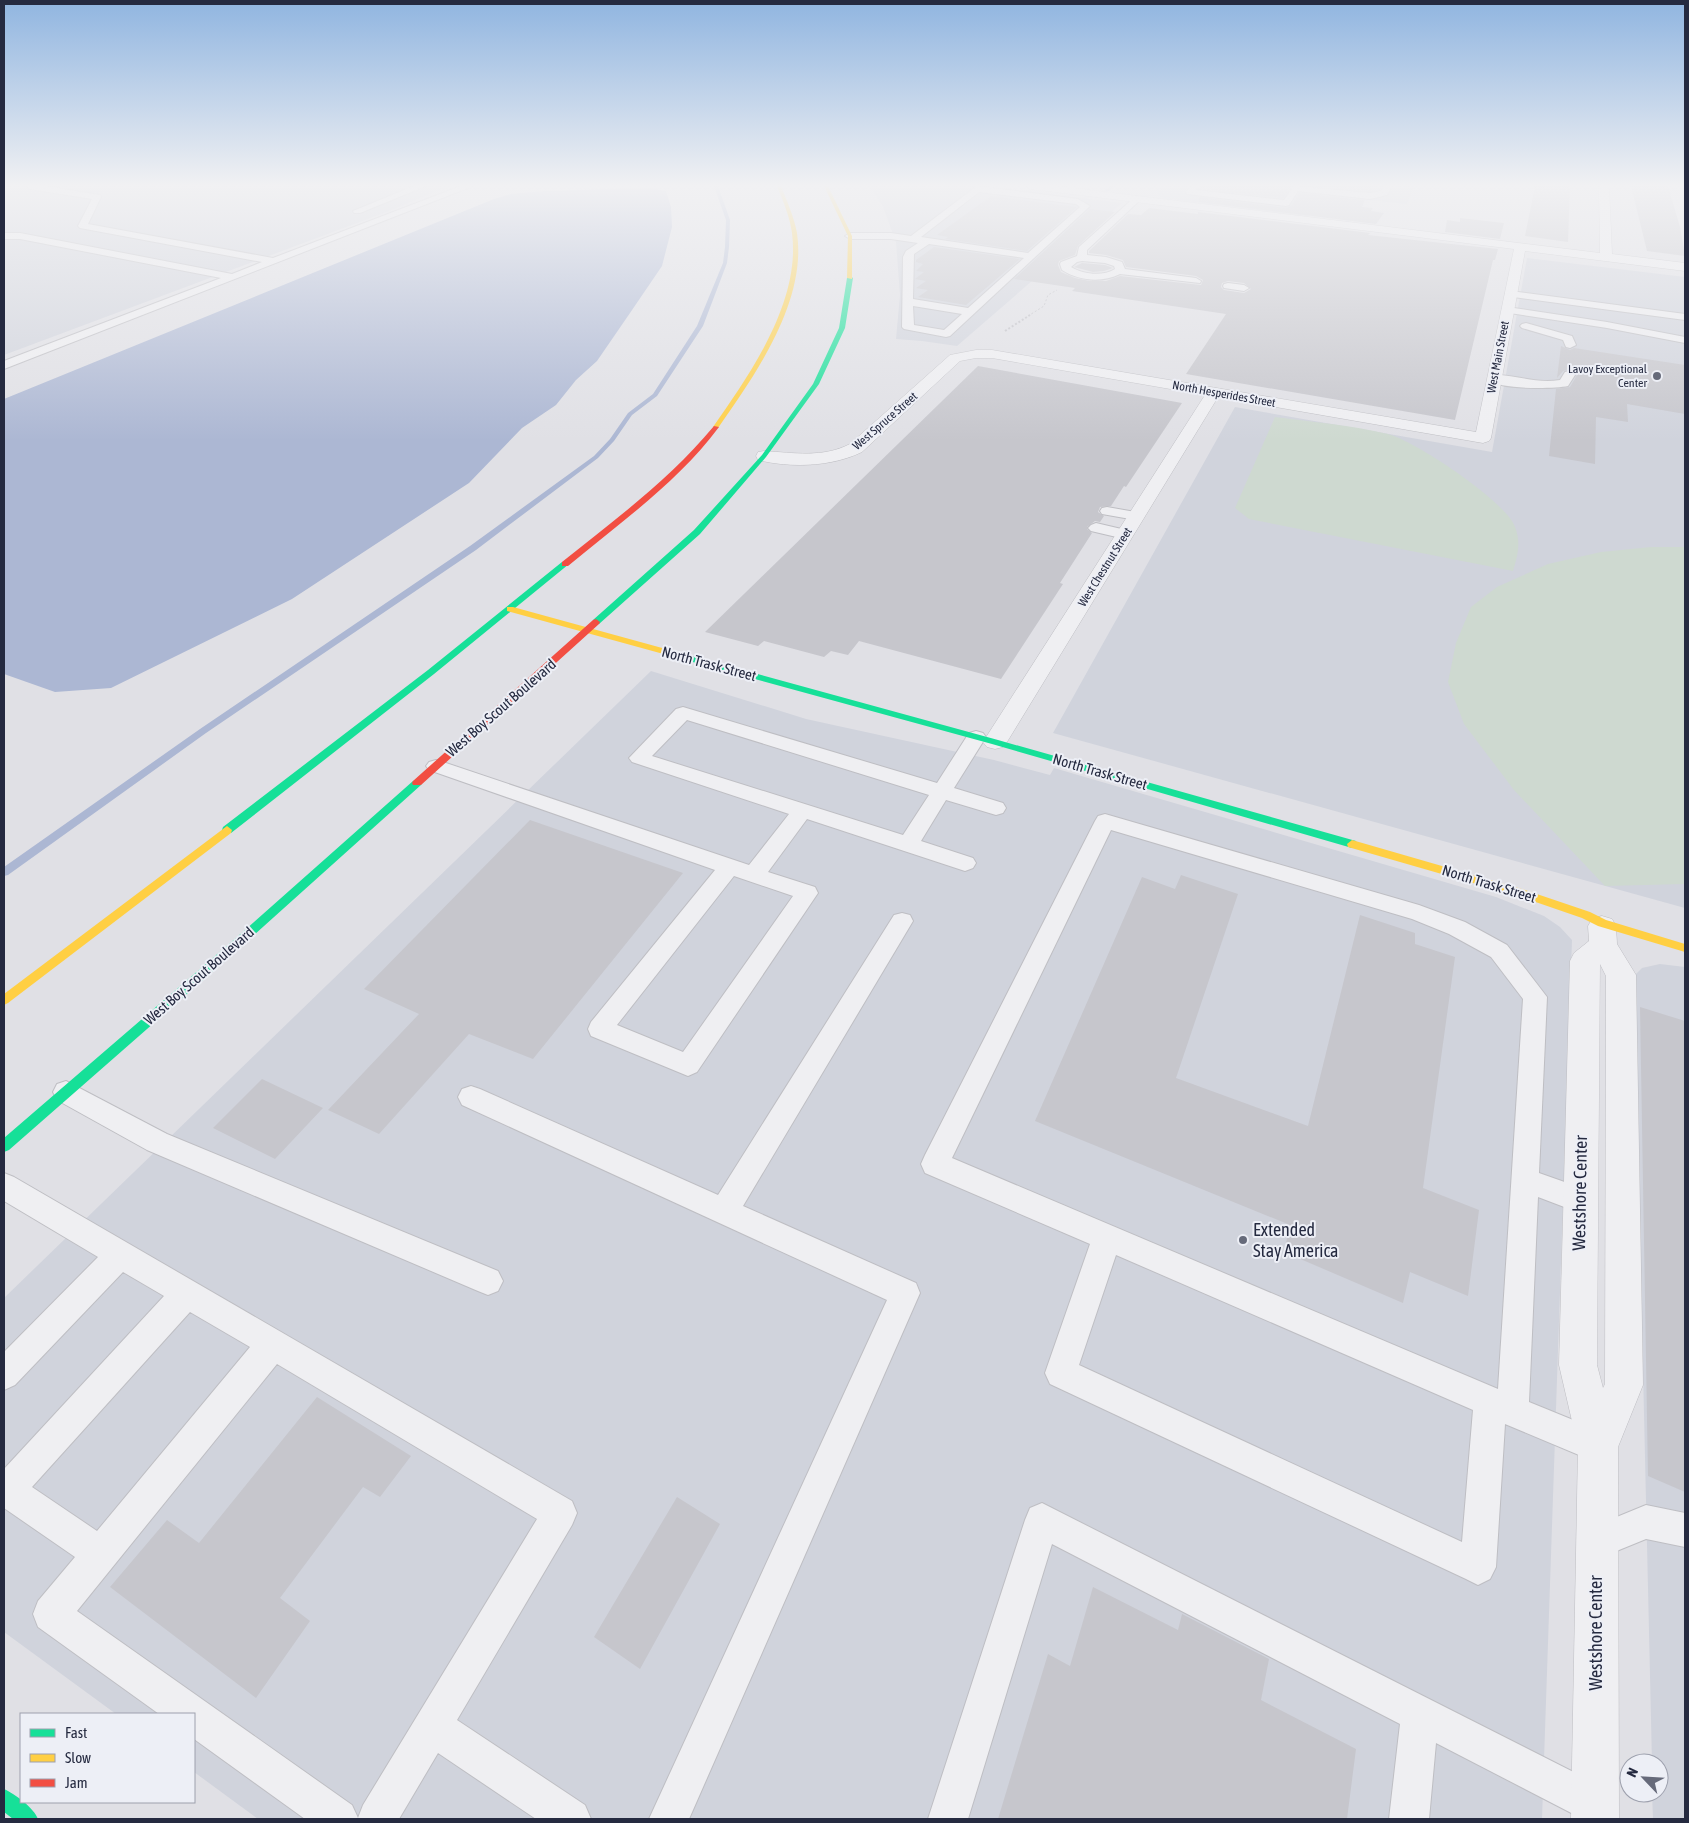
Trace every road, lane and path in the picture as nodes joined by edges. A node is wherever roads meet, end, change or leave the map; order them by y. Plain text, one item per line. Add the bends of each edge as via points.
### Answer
1 (201, 271) edge
2 (248, 271) edge
3 (792, 271) edge
4 (851, 271) edge
5 (908, 271) edge
6 (1016, 271) edge
7 (1072, 271) edge
8 (1119, 271) joint
9 (1515, 271) edge
10 (1076, 273) junction
11 (232, 277) junction
12 (1196, 282) dead end
13 (1228, 286) dead end
14 (1244, 288) dead end
15 (1510, 294) junction
16 (909, 302) junction
17 (970, 312) junction
18 (1506, 316) junction
19 (1685, 317) edge
20 (1005, 331) dead end
21 (1685, 340) edge
22 (1570, 345) dead end
23 (964, 355) joint
24 (4, 365) edge
25 (1569, 375) dead end
26 (1494, 379) junction
27 (1214, 392) junction
28 (1483, 438) joint
29 (764, 456) junction
30 (1111, 505) dead end
31 (1140, 511) junction
32 (1096, 528) dead end
33 (1125, 534) junction
34 (510, 609) junction
35 (588, 631) junction
36 (986, 739) junction
37 (436, 766) junction
38 (942, 792) junction
39 (996, 808) dead end
40 (802, 811) junction
41 (908, 844) junction
42 (965, 863) dead end
43 (729, 866) junction
44 (754, 875) junction
45 (902, 921) dead end
46 (1603, 934) junction
47 (1685, 948) edge
48 (4, 1000) edge
49 (66, 1092) junction
50 (471, 1097) dead end
51 (4, 1146) edge
52 (1525, 1180) junction
53 (4, 1186) edge
54 (1580, 1200) junction
55 (724, 1211) junction
56 (1623, 1215) junction
57 (1107, 1238) junction
58 (120, 1255) junction
59 (488, 1281) dead end
60 (187, 1293) junction
61 (273, 1344) junction
62 (4, 1374) edge
63 (1502, 1406) junction
64 (1598, 1447) junction
65 (1685, 1530) edge
66 (1597, 1542) junction
67 (100, 1554) junction
68 (189, 1713) edge
69 (1420, 1714) junction
70 (195, 1717) edge
71 (432, 1726) junction
72 (4, 1799) edge
73 (1595, 1811) edge
74 (28, 1819) edge
75 (338, 1819) edge
76 (377, 1819) edge
77 (572, 1819) edge
78 (669, 1819) edge
79 (948, 1819) edge
80 (1409, 1819) edge

1 - 11 lane
2 - 11 lane
3 - 34 main road via 776,326 752,372 696,452 659,487
4 - 29 main road, West Boy Scout Boulevard via 842,328 816,384
5 - 16 lane
6 - 17 lane
7 - 10 lane
8 - 10 lane via 1104,276
8 - 12 lane
9 - 15 street, West Main Street
10 - 20 path via 1064,287 1048,295 1044,306
11 - 24 lane
13 - 14 lane
15 - 18 street, West Main Street
15 - 19 lane
16 - 17 lane
16 - 17 lane via 908,327 946,334
18 - 21 lane via 1607,324
18 - 22 lane via 1526,326 1568,338
18 - 26 street, West Main Street
23 - 27 street, North Hesperides Street via 992,354
23 - 29 street, West Spruce Street via 955,358 847,454 818,459
25 - 26 lane via 1564,382 1555,385
26 - 28 street, West Main Street
27 - 28 street, North Hesperides Street
27 - 31 street, West Chestnut Street
29 - 35 main road, West Boy Scout Boulevard via 697,532
30 - 31 lane
31 - 33 street, West Chestnut Street
32 - 33 lane
33 - 36 street, West Chestnut Street
34 - 35 main road, North Trask Street
34 - 48 main road via 315,763
35 - 36 main road, North Trask Street
35 - 37 main road, West Boy Scout Boulevard
36 - 38 lane
36 - 46 main road, North Trask Street via 1520,893 1586,915
37 - 43 lane
37 - 49 main road, West Boy Scout Boulevard
38 - 39 lane
38 - 40 lane via 683,713 640,758
38 - 41 lane
40 - 41 lane
40 - 44 lane
41 - 42 lane
43 - 44 lane
43 - 44 lane via 600,1028 688,1065 807,893
45 - 55 lane
46 - 47 main road, North Trask Street
46 - 54 street, Westshore Center via 1584,961
46 - 56 street, Westshore Center via 1621,975
49 - 51 main road, West Boy Scout Boulevard
49 - 59 lane via 157,1142
50 - 55 lane
52 - 54 lane
52 - 57 lane via 1535,997 1499,952 1457,928 1419,913 1105,821 934,1164
52 - 63 lane
53 - 58 lane
54 - 56 street
54 - 64 street, Westshore Center via 1578,1365
55 - 78 lane via 905,1293
56 - 64 street, Westshore Center via 1624,1385
57 - 63 lane
57 - 63 lane via 1061,1374 1478,1567
58 - 60 lane
58 - 62 lane
60 - 61 lane
60 - 67 lane via 7,1490
61 - 67 lane
61 - 71 lane via 560,1513
63 - 64 lane
64 - 66 street, Westshore Center
65 - 66 lane via 1646,1522
66 - 73 street, Westshore Center
67 - 68 lane via 51,1614
69 - 73 lane
69 - 79 lane via 1042,1520
69 - 80 lane
70 - 75 lane
71 - 76 lane
71 - 77 lane
72 - 74 main road

